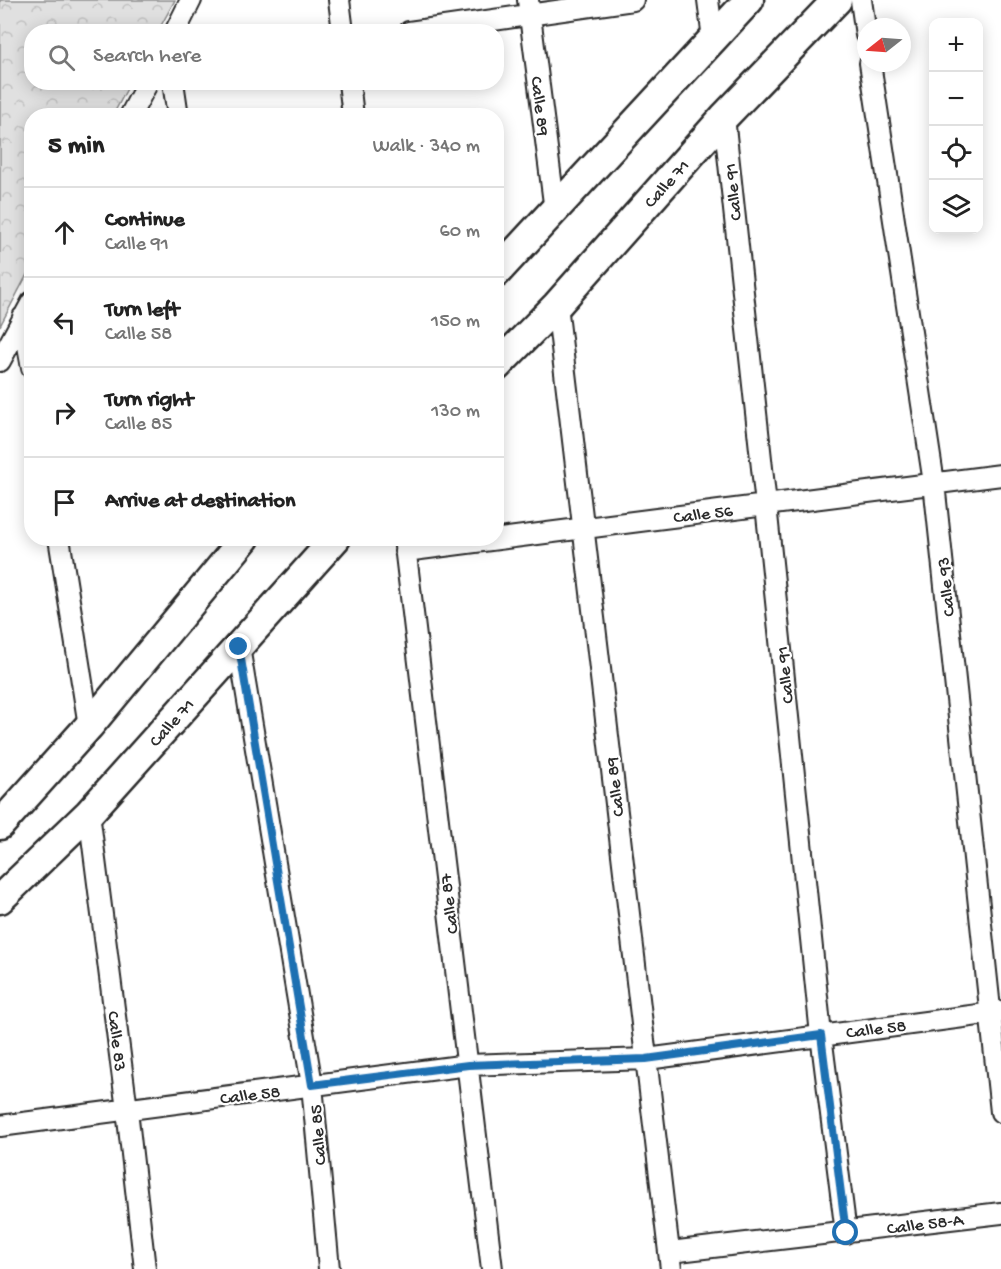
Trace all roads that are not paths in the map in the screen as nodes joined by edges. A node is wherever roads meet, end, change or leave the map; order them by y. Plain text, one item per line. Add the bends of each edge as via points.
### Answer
1 (191, 0) edge
2 (339, 0) edge
3 (633, 0) edge
4 (708, 0) edge
5 (749, 0) edge
6 (837, 0) edge
7 (861, 0) edge
8 (528, 7) edge
9 (864, 18) edge
10 (179, 24) edge
11 (341, 24) edge
12 (447, 24) edge
13 (713, 39) junction
14 (871, 72) edge
15 (144, 90) edge
16 (174, 90) edge
17 (350, 90) edge
18 (134, 108) edge
19 (177, 108) edge
20 (352, 108) edge
21 (724, 117) junction
22 (555, 212) junction
23 (504, 265) edge
24 (557, 305) junction
25 (24, 315) edge
26 (504, 360) edge
27 (0, 361) edge
28 (1001, 475) edge
29 (934, 483) junction
30 (766, 505) junction
31 (584, 528) junction
32 (504, 536) edge
33 (60, 546) edge
34 (238, 546) edge
35 (329, 546) edge
36 (405, 546) edge
37 (239, 647) junction
38 (89, 726) junction
39 (89, 813) junction
40 (0, 825) edge
41 (0, 899) edge
42 (995, 1013) edge
43 (821, 1035) junction
44 (646, 1059) junction
45 (468, 1065) junction
46 (312, 1085) junction
47 (127, 1110) junction
48 (1001, 1112) edge
49 (0, 1126) edge
50 (1001, 1213) edge
51 (846, 1233) junction
52 (671, 1261) edge
53 (145, 1269) edge
54 (329, 1269) edge
55 (492, 1269) edge

1 - 10 street
2 - 11 street
3 - 8 street
4 - 13 street
5 - 13 main road
6 - 21 main road, Calle 71
7 - 9 street
8 - 12 street
8 - 22 street, Calle 89
13 - 22 main road
14 - 29 street, Calle 93
15 - 18 street
16 - 19 street
17 - 20 street
21 - 24 main road, Calle 71
21 - 30 street, Calle 91
22 - 23 main road
24 - 26 main road, Calle 71
24 - 31 street, Calle 89
25 - 27 street
28 - 29 street, Calle 56
29 - 30 street, Calle 56
29 - 42 street, Calle 93
30 - 31 street, Calle 56
30 - 43 street, Calle 91
31 - 32 street, Calle 56
31 - 44 street, Calle 89
33 - 38 street
34 - 38 main road
35 - 37 main road, Calle 71
36 - 45 street, Calle 87
37 - 39 main road, Calle 71
37 - 46 street, Calle 85
38 - 40 main road
39 - 41 main road, Calle 71
39 - 47 street, Calle 83
42 - 43 street, Calle 58
42 - 48 street, Calle 93
43 - 44 street, Calle 58
43 - 51 street, Calle 91
44 - 45 street, Calle 58
44 - 52 street, Calle 89
45 - 46 street, Calle 58
45 - 55 street, Calle 87
46 - 47 street, Calle 58
46 - 54 street, Calle 85
47 - 49 street, Calle 58
47 - 53 street, Calle 83
50 - 51 street, Calle 58-A
51 - 52 street, Calle 58-A

